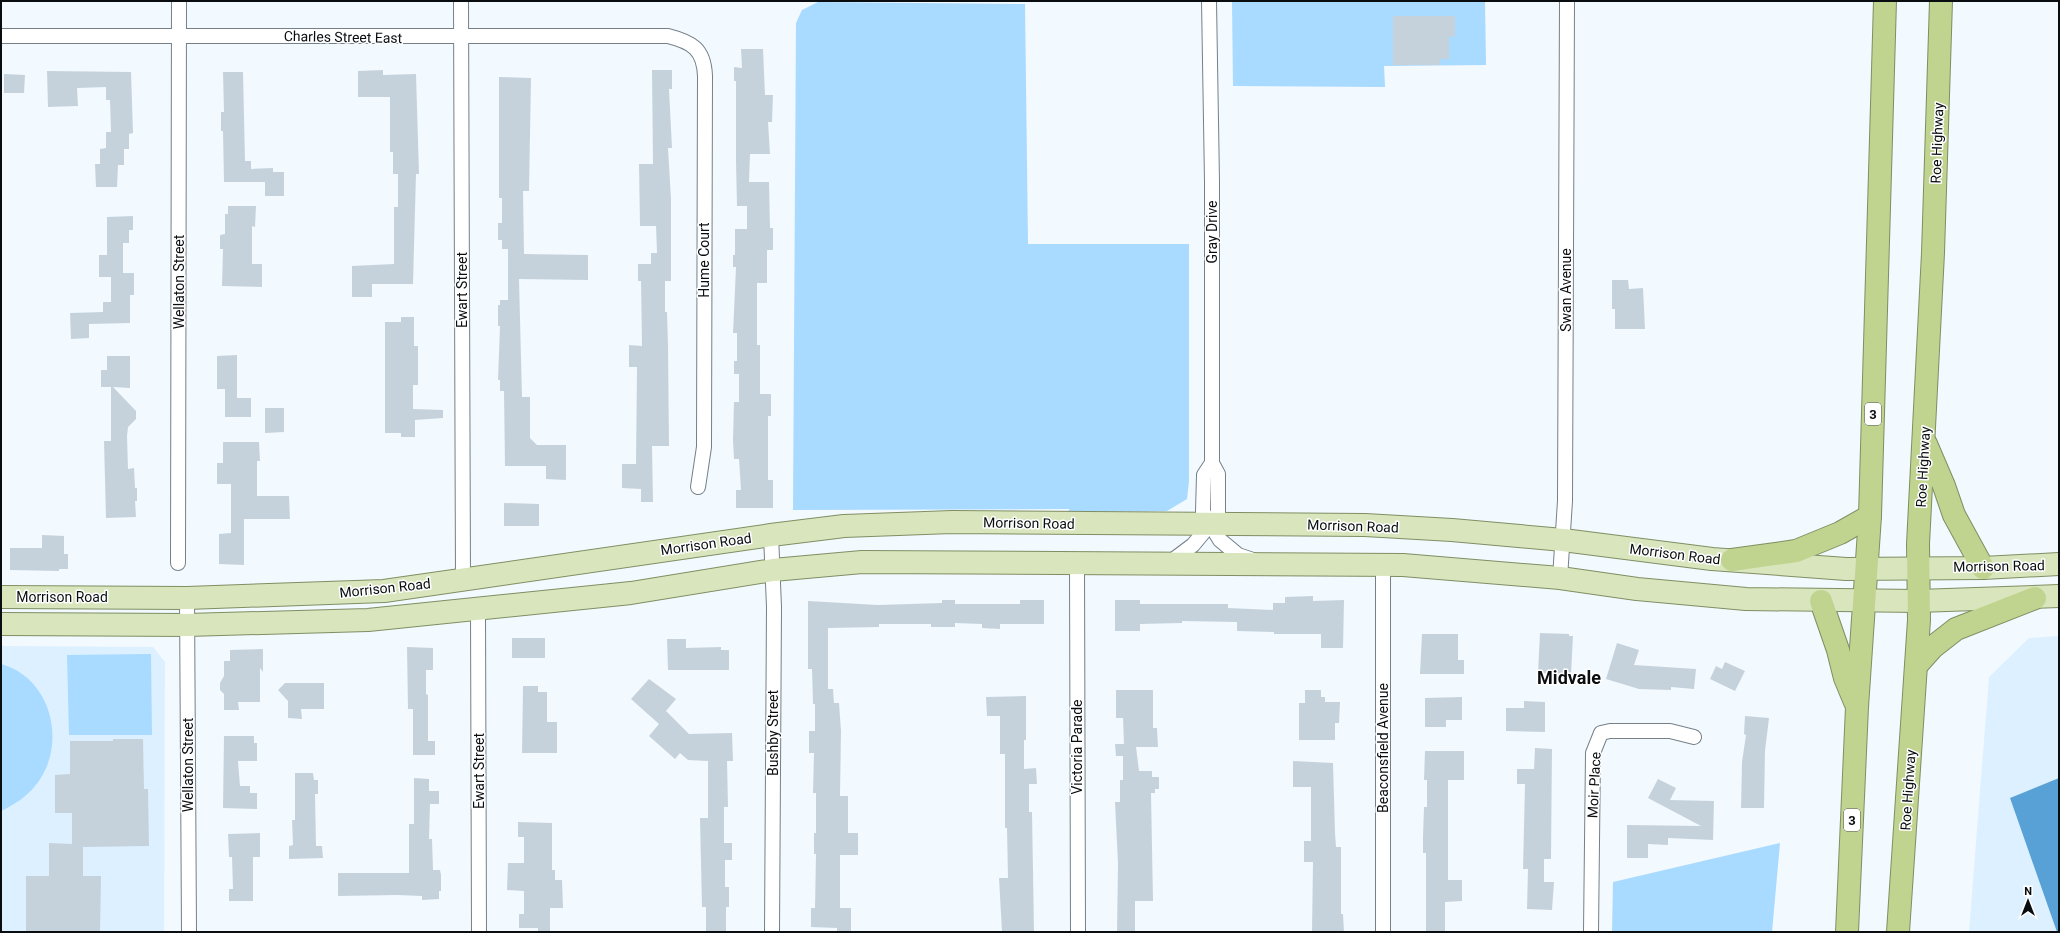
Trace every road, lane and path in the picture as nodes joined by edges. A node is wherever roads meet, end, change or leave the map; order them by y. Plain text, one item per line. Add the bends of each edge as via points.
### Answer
1 (179, 1) edge
2 (461, 1) edge
3 (1209, 1) edge
4 (1567, 1) edge
5 (1885, 1) edge
6 (1941, 1) edge
7 (180, 35) junction
8 (1, 36) edge
9 (461, 38) junction
10 (685, 40) joint
11 (1924, 439) junction
12 (698, 487) dead end
13 (1870, 516) junction
14 (1210, 523) junction
15 (771, 534) junction
16 (1563, 540) junction
17 (1732, 560) junction
18 (178, 563) dead end
19 (1077, 563) junction
20 (1169, 563) junction
21 (1265, 564) junction
22 (2059, 564) edge
23 (1383, 565) junction
24 (1918, 568) junction
25 (1983, 568) junction
26 (1867, 569) junction
27 (773, 570) junction
28 (1560, 578) junction
29 (463, 579) junction
30 (2059, 596) edge
31 (1, 597) edge
32 (187, 598) junction
33 (2035, 598) junction
34 (1821, 601) junction
35 (1864, 601) junction
36 (1918, 601) junction
37 (478, 610) junction
38 (1, 624) edge
39 (187, 625) junction
40 (1916, 666) junction
41 (1857, 707) junction
42 (1694, 737) dead end
43 (1899, 931) edge
44 (189, 932) edge
45 (479, 932) edge
46 (772, 932) edge
47 (1078, 932) edge
48 (1383, 932) edge
49 (1591, 932) edge
50 (1847, 932) edge

1 - 7 street, Wellaton Street
2 - 9 street, Ewart Street
3 - 14 street, Gray Drive via 1212,463 1204,475 1203,512
4 - 16 street, Swan Avenue
5 - 13 highway, 3
6 - 11 highway, Roe Highway via 1934,253
7 - 8 street, Charles Street East
7 - 9 street, Charles Street East
7 - 18 street, Wellaton Street
9 - 10 street, Charles Street East via 668,36
9 - 29 street, Ewart Street
10 - 12 street, Hume Court via 698,50 704,63 705,76 704,447
11 - 24 highway, Roe Highway
11 - 25 highway via 1954,515
13 - 17 highway via 1840,534 1796,551
13 - 26 highway, 3
14 - 15 main road, Morrison Road via 952,522 844,526
14 - 16 main road, Morrison Road via 1396,527
14 - 20 street via 1192,545
14 - 21 street, Gray Drive via 1220,540 1238,555
15 - 27 street, Bushby Street
15 - 29 main road, Morrison Road
16 - 17 main road, Morrison Road
16 - 28 street, Swan Avenue
17 - 26 main road, Morrison Road
19 - 20 main road, Morrison Road
19 - 27 main road, Morrison Road via 862,562
19 - 47 street, Victoria Parade
20 - 21 main road, Morrison Road
21 - 23 main road, Morrison Road
22 - 25 main road, Morrison Road
23 - 28 main road, Morrison Road
23 - 48 street, Beaconsfield Avenue
24 - 25 main road, Morrison Road
24 - 26 main road, Morrison Road
24 - 36 highway, Roe Highway
26 - 35 highway, 3
27 - 37 main road, Morrison Road via 631,593
27 - 46 street, Bushby Street
28 - 34 main road, Morrison Road via 1688,594
29 - 32 main road, Morrison Road via 384,591
30 - 33 main road, Morrison Road
31 - 32 main road, Morrison Road
32 - 39 street, Wellaton Street
33 - 36 main road, Morrison Road
33 - 40 highway via 1956,629 1933,646
34 - 35 main road, Morrison Road
34 - 41 highway via 1838,650 1844,678
35 - 36 main road, Morrison Road
35 - 41 highway, 3
36 - 40 highway, Roe Highway
37 - 39 main road, Morrison Road via 326,623
37 - 45 street, Ewart Street
38 - 39 main road, Morrison Road
39 - 44 street, Wellaton Street
40 - 43 highway, Roe Highway
41 - 50 highway, 3
42 - 49 street, Moir Place via 1670,731 1610,731 1601,733 1597,740 1593,753

